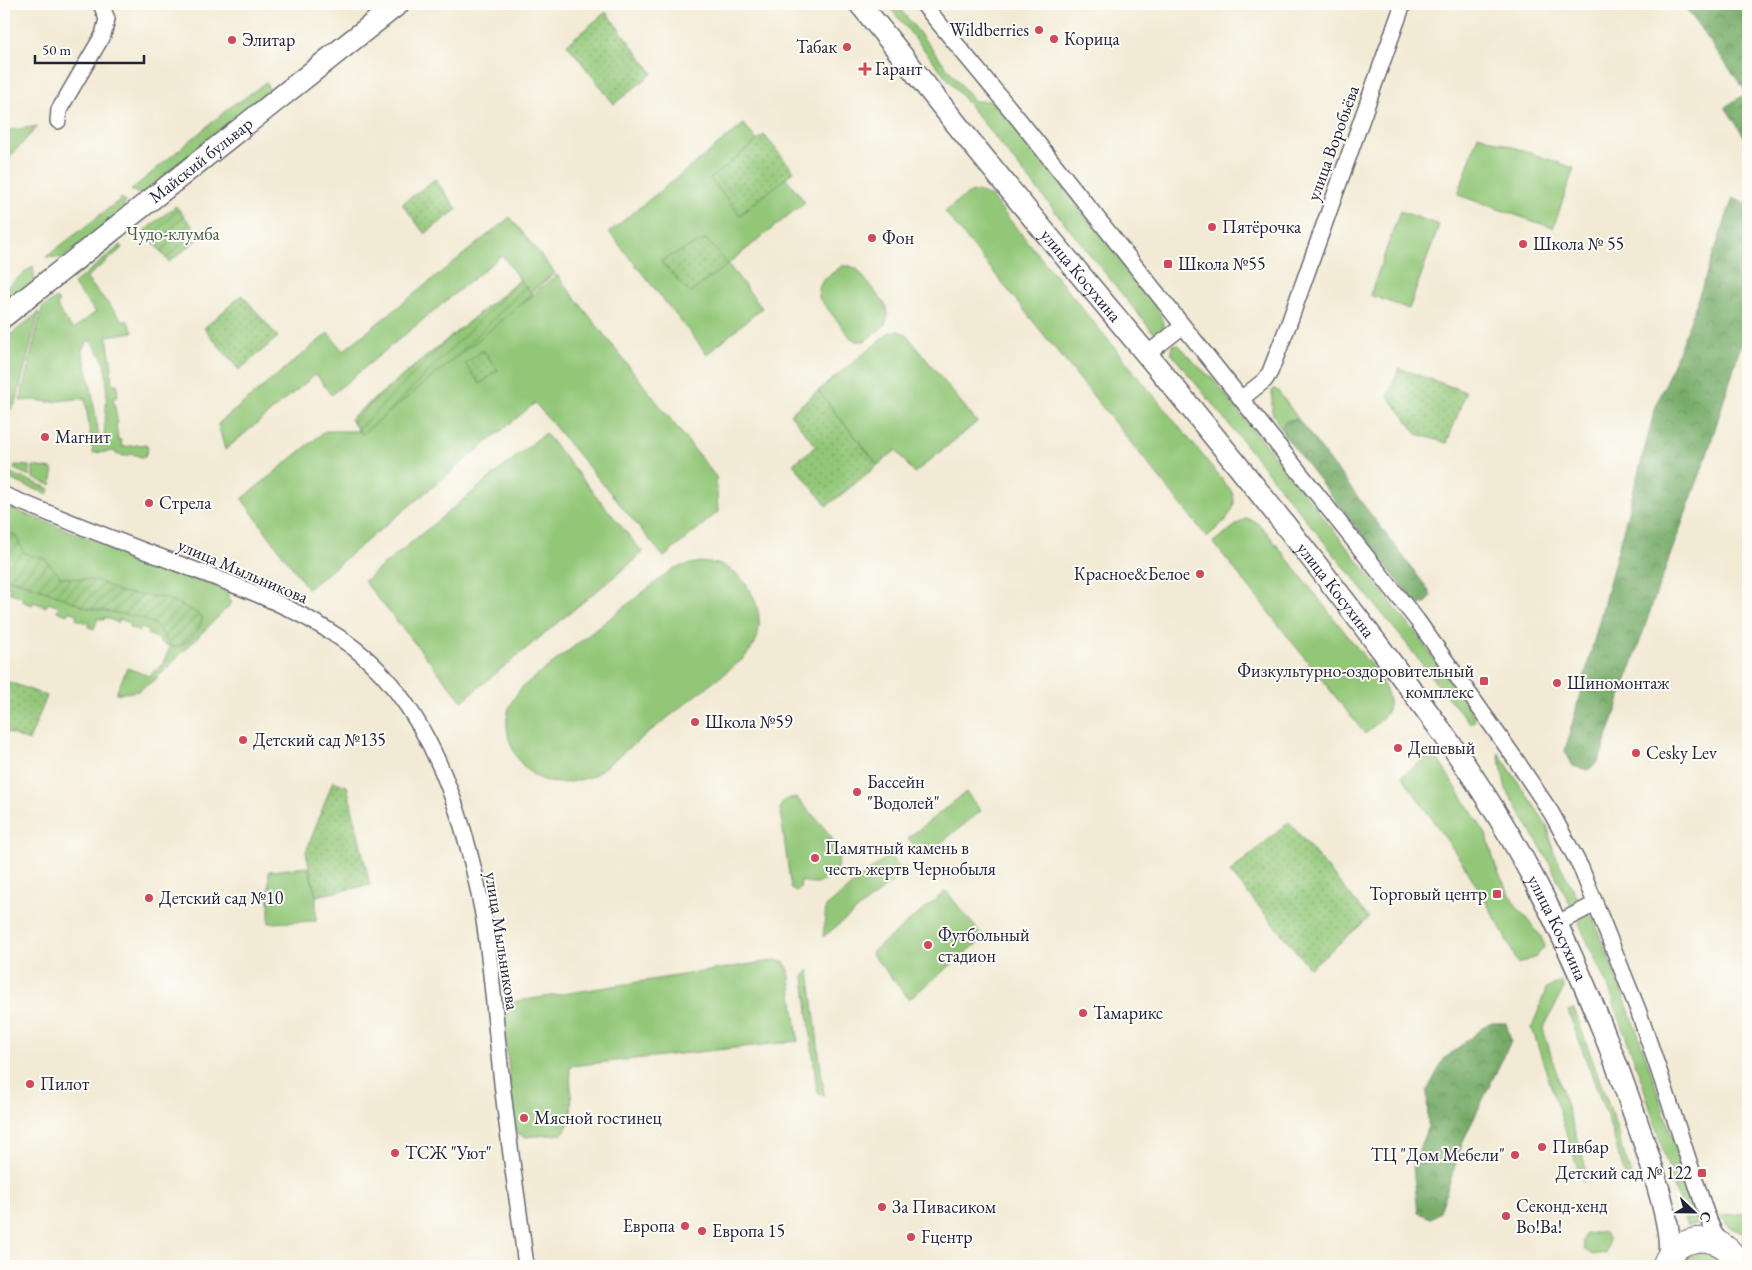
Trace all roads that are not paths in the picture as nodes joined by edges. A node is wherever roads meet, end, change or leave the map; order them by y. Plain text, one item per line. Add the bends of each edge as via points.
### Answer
1 (101, 4) edge
2 (113, 4) edge
3 (398, 4) edge
4 (860, 4) edge
5 (924, 4) edge
6 (1403, 4) edge
7 (107, 19) junction
8 (58, 121) dead end
9 (4, 316) edge
10 (1182, 326) junction
11 (1147, 354) junction
12 (1241, 400) junction
13 (4, 495) edge
14 (1595, 904) junction
15 (1556, 924) junction
16 (1738, 1256) edge
17 (1664, 1263) edge
18 (526, 1266) edge

1 - 7 street
2 - 7 street
3 - 9 main road, Майский бульвар
4 - 11 main road, улица Косухина
5 - 10 street
6 - 12 street, улица Воробьёва via 1270,372
7 - 8 street via 102,35 59,110
10 - 11 street
10 - 12 street
11 - 15 main road, улица Косухина via 1338,592 1418,699 1501,821
12 - 14 street via 1417,620 1514,757 1552,814 1581,868
13 - 18 street, улица Мыльникова via 290,608 365,657 390,682 405,704 429,745 452,798 476,881 483,915
14 - 15 street
14 - 16 street via 1638,1010 1706,1213 1715,1234
15 - 17 main road, улица Косухина via 1615,1057 1642,1137 1670,1239 1671,1250
16 - 17 main road via 1713,1241 1699,1239 1682,1244

